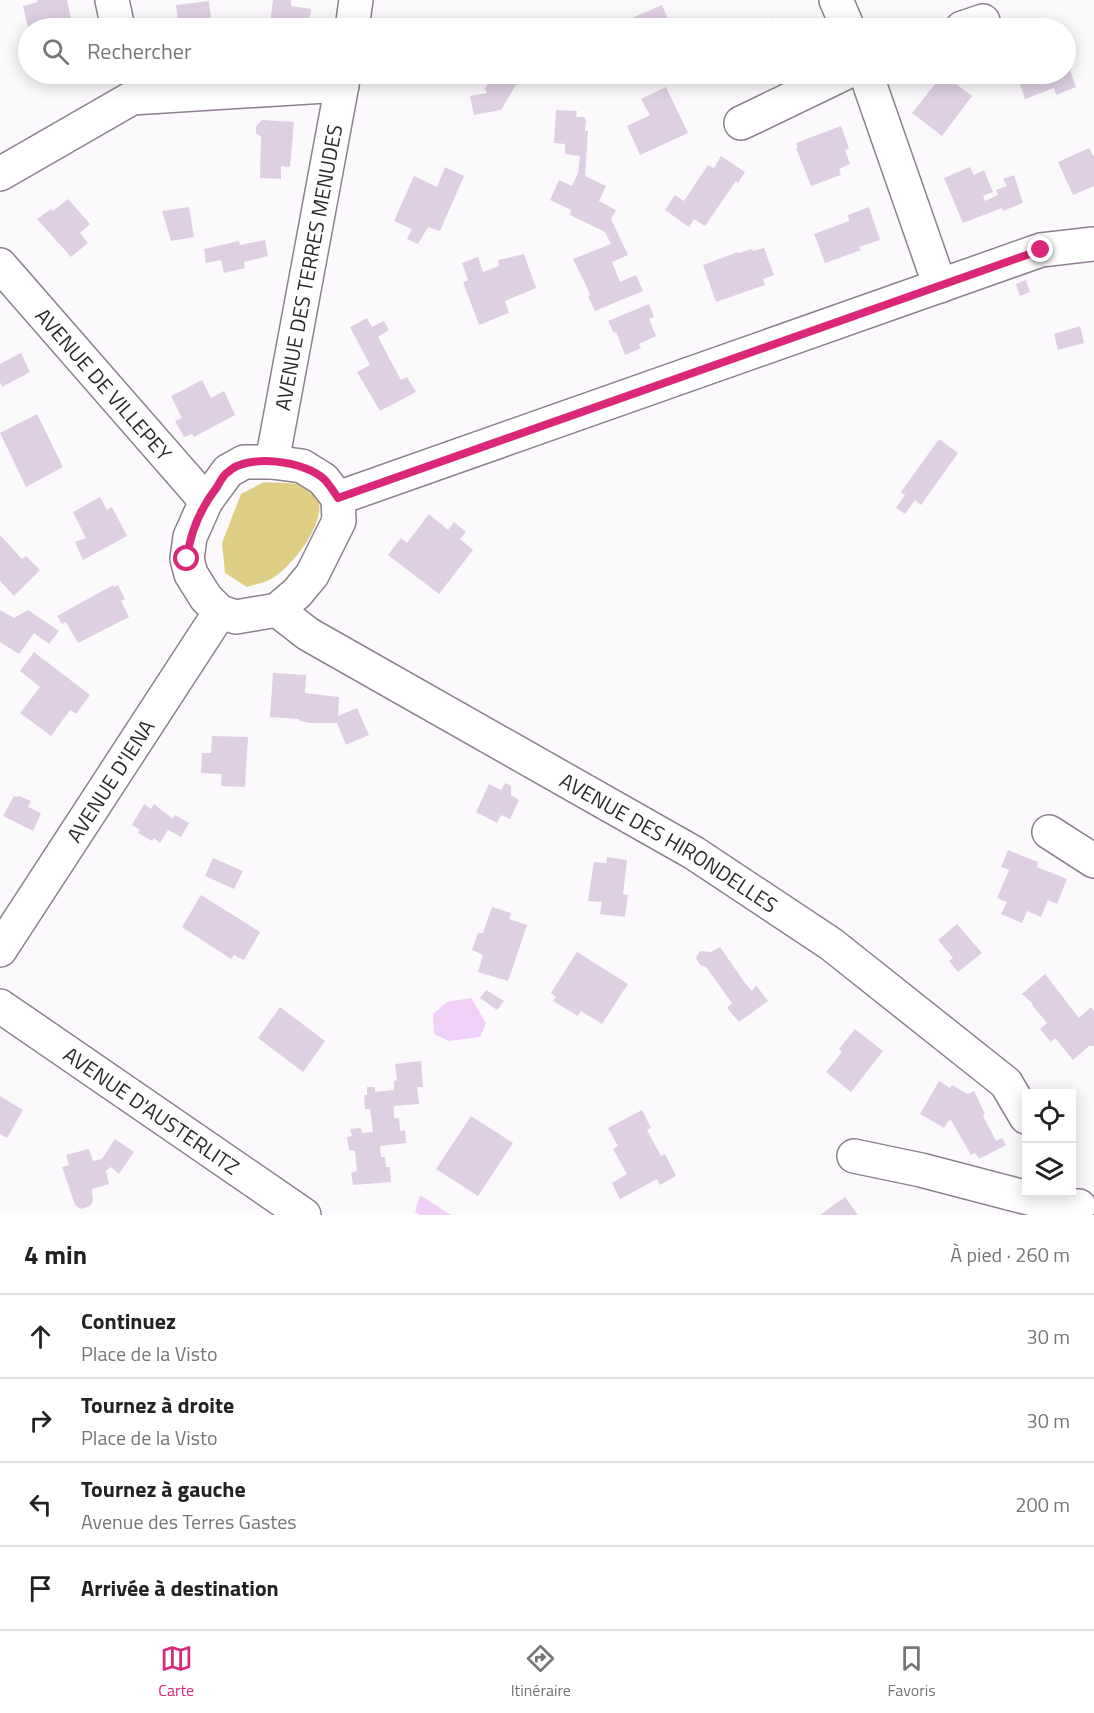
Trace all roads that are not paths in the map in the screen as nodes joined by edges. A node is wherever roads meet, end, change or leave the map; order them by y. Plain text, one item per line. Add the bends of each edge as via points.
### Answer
1 (112, 0) edge
2 (356, 0) edge
3 (836, 0) edge
4 (116, 18) edge
5 (353, 18) edge
6 (844, 18) edge
7 (201, 84) edge
8 (342, 84) edge
9 (822, 84) edge
10 (869, 84) edge
11 (130, 86) edge
12 (741, 123) dead end
13 (0, 174) edge
14 (1094, 244) edge
15 (0, 265) edge
16 (940, 286) junction
17 (272, 462) junction
18 (338, 498) junction
19 (206, 501) junction
20 (277, 610) junction
21 (220, 612) junction
22 (1049, 832) dead end
23 (1094, 861) edge
24 (0, 950) edge
25 (0, 1006) edge
26 (1022, 1110) edge
27 (854, 1156) dead end
28 (1077, 1204) edge
29 (304, 1215) edge

1 - 4 street
2 - 5 street
3 - 6 street
7 - 11 street
8 - 17 street, AVENUE DES TERRES MENUDES
9 - 12 street
10 - 16 street
11 - 13 street
14 - 16 street via 1041,250
15 - 19 street, AVENUE DE VILLEPEY
16 - 18 street
17 - 18 street via 303,466 324,479
17 - 19 street via 244,462 228,471
18 - 20 street via 339,521 312,575
19 - 21 street via 190,537 187,559 191,574
20 - 21 street via 236,617
20 - 26 street, AVENUE DES HIRONDELLES via 308,634 694,853 822,938 1006,1083
21 - 24 street, AVENUE D'IENA
22 - 23 street
25 - 29 street, AVENUE D'AUSTERLITZ
27 - 28 street via 1055,1205

